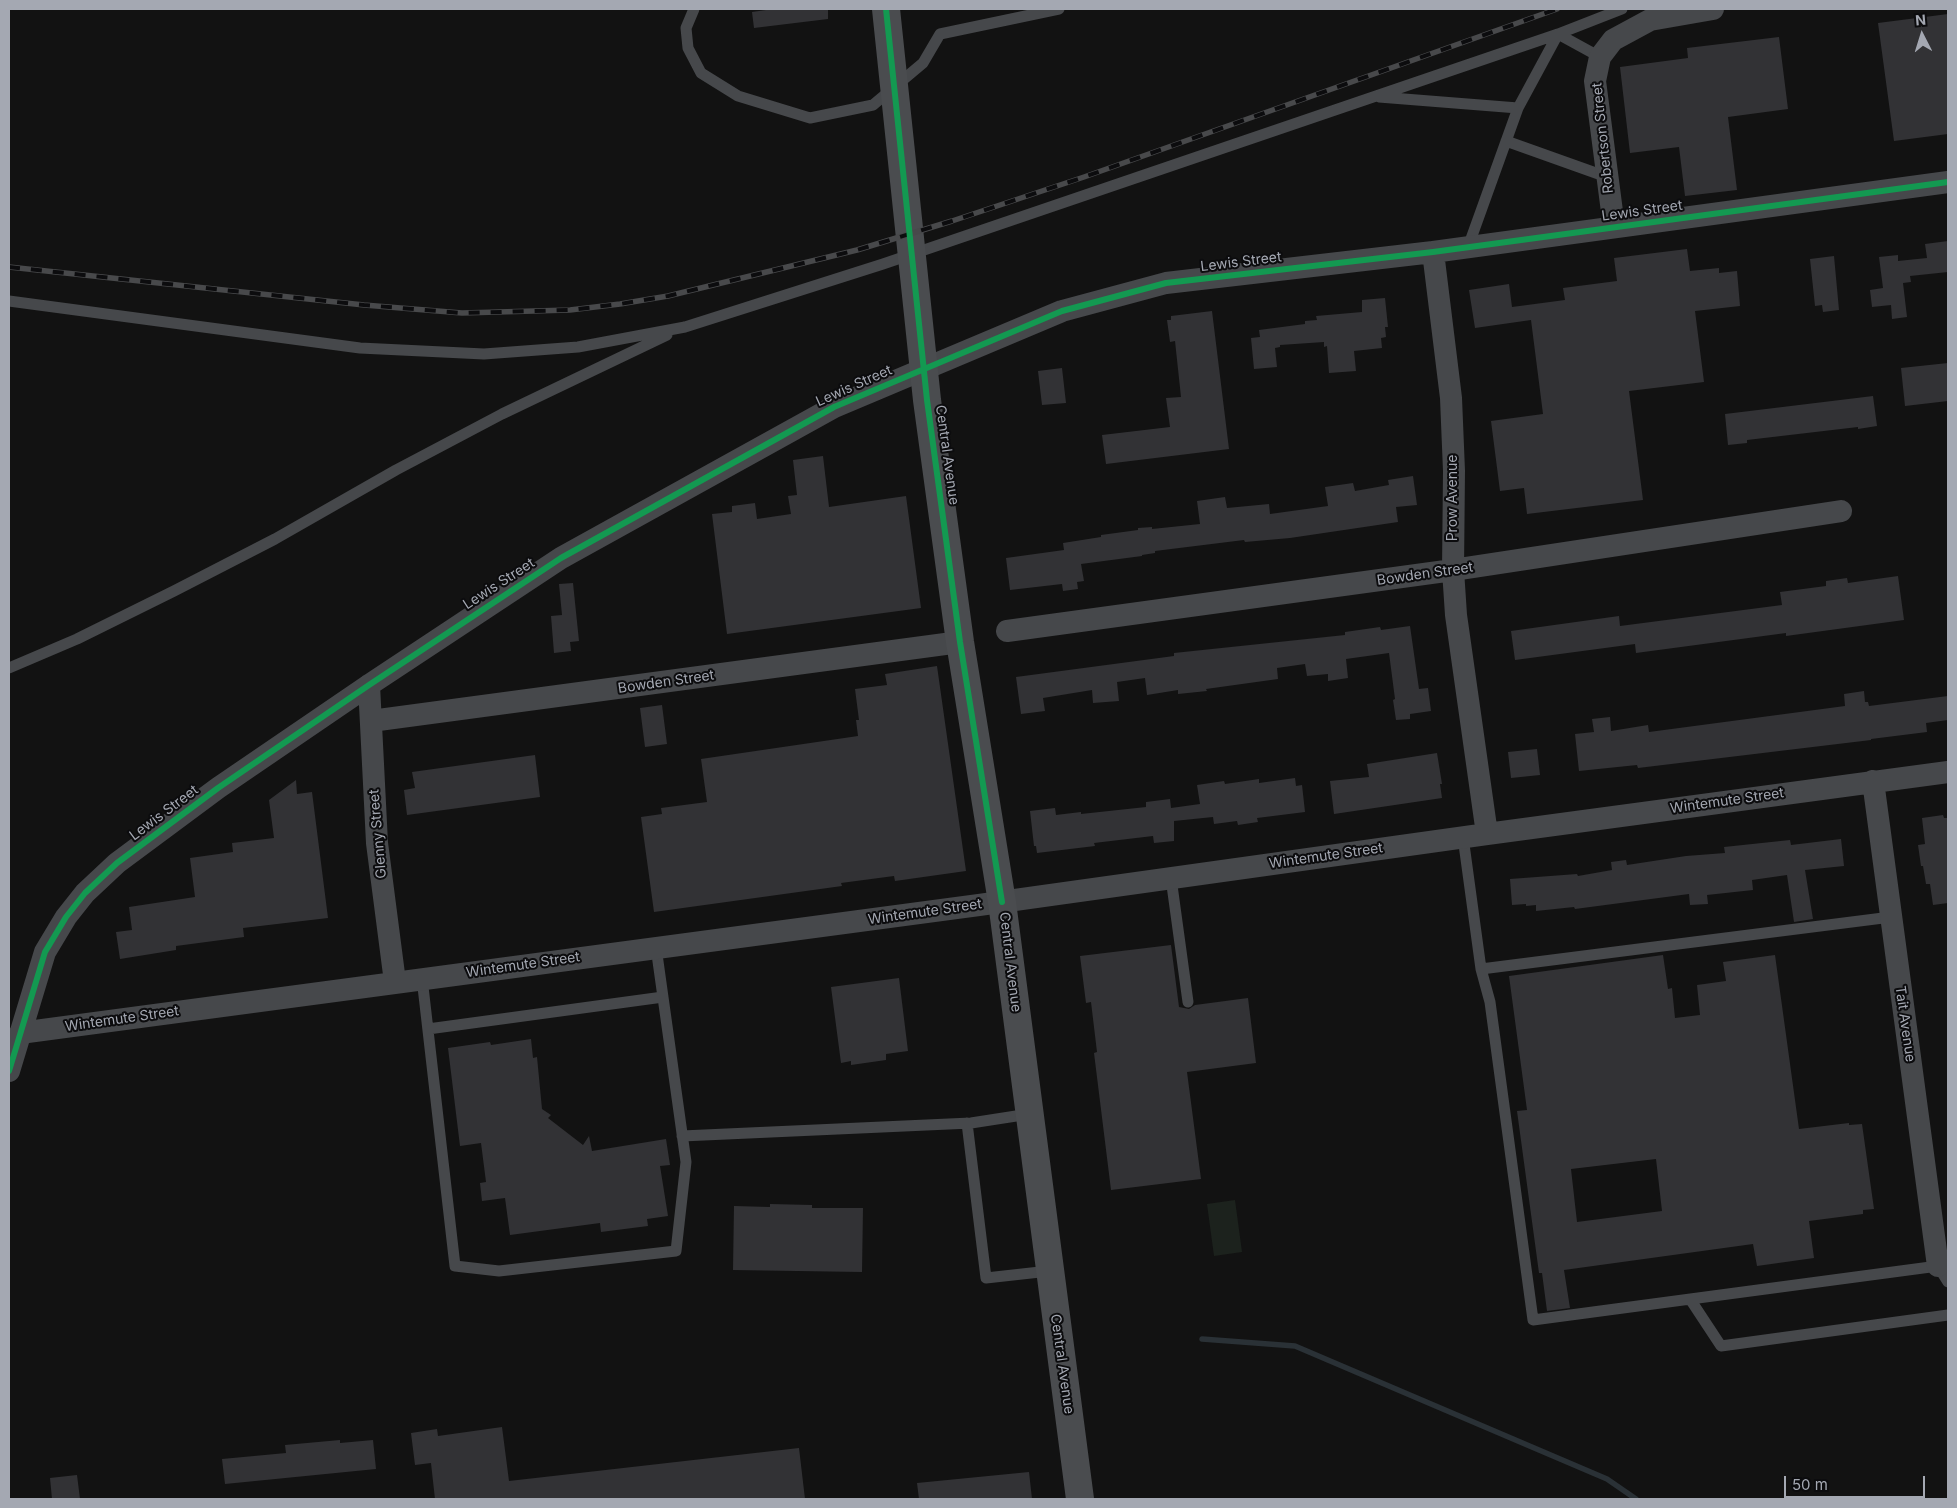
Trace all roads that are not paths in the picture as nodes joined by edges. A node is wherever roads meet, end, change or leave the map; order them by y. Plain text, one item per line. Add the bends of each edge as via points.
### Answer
1 (694, 9) edge
2 (886, 9) edge
3 (1059, 9) edge
4 (1622, 9) edge
5 (1713, 9) edge
6 (1558, 34) junction
7 (1600, 58) junction
8 (1373, 97) junction
9 (1518, 108) junction
10 (1506, 141) junction
11 (1607, 177) junction
12 (1948, 182) edge
13 (1614, 227) junction
14 (1468, 247) junction
15 (1433, 252) junction
16 (9, 301) edge
17 (685, 327) junction
18 (1842, 511) dead end
19 (1453, 570) junction
20 (1007, 631) dead end
21 (960, 642) junction
22 (9, 668) edge
23 (368, 685) junction
24 (372, 721) junction
25 (1948, 772) edge
26 (1873, 781) junction
27 (1487, 834) junction
28 (1463, 837) junction
29 (1171, 878) junction
30 (1002, 902) junction
31 (1891, 917) junction
32 (656, 948) junction
33 (1481, 969) junction
34 (422, 978) junction
35 (395, 982) junction
36 (663, 997) junction
37 (1188, 1002) dead end
38 (428, 1029) junction
39 (20, 1033) junction
40 (9, 1071) edge
41 (1029, 1114) junction
42 (967, 1123) junction
43 (682, 1136) junction
44 (1049, 1270) junction
45 (1943, 1274) edge
46 (1690, 1300) junction
47 (1948, 1315) edge
48 (1080, 1499) edge

1 - 3 lane via 686,28 688,48 701,73 738,96 810,118 873,105 923,63 940,34
2 - 21 main road, Central Avenue via 927,400
4 - 6 lane
5 - 7 street, Robertson Street via 1650,20 1614,40
6 - 7 lane
6 - 8 lane
6 - 9 lane
7 - 11 street, Robertson Street via 1595,81
8 - 9 lane
8 - 17 lane via 883,264
9 - 10 lane
10 - 11 lane
10 - 14 lane
11 - 13 street, Robertson Street
12 - 13 street, Lewis Street
13 - 14 street, Lewis Street
14 - 15 street, Lewis Street
15 - 19 street, Prow Avenue via 1451,398
15 - 23 street, Lewis Street via 1166,283 1062,311 834,407 561,558
16 - 17 lane via 360,348 484,354 578,347
17 - 22 lane via 502,414 174,591
18 - 19 street, Bowden Street
19 - 20 street, Bowden Street
19 - 27 street, Prow Avenue via 1456,615
21 - 24 street, Bowden Street
21 - 30 main road, Central Avenue
23 - 24 street, Glenny Street
23 - 39 street, Lewis Street via 218,788 117,863 85,893 44,952
24 - 35 street, Glenny Street via 377,843
25 - 26 street, Wintemute Street
26 - 27 street, Wintemute Street
26 - 31 street, Tait Avenue
27 - 28 street, Wintemute Street
28 - 29 street, Wintemute Street
28 - 33 lane
29 - 30 street, Wintemute Street
29 - 37 lane
30 - 32 street, Wintemute Street
30 - 41 main road, Central Avenue
31 - 33 lane
31 - 45 street, Tait Avenue
32 - 34 street, Wintemute Street
32 - 36 lane
33 - 46 lane via 1490,1002 1533,1320
34 - 35 street, Wintemute Street
34 - 38 lane
35 - 39 street, Wintemute Street
36 - 38 lane
36 - 43 lane
38 - 43 lane via 455,1266 499,1270 676,1251 686,1162
39 - 40 street, Lewis Street
41 - 42 lane
41 - 44 main road, Central Avenue
42 - 43 lane
42 - 44 lane via 986,1278
44 - 48 main road, Central Avenue
45 - 46 lane
46 - 47 lane via 1721,1346

